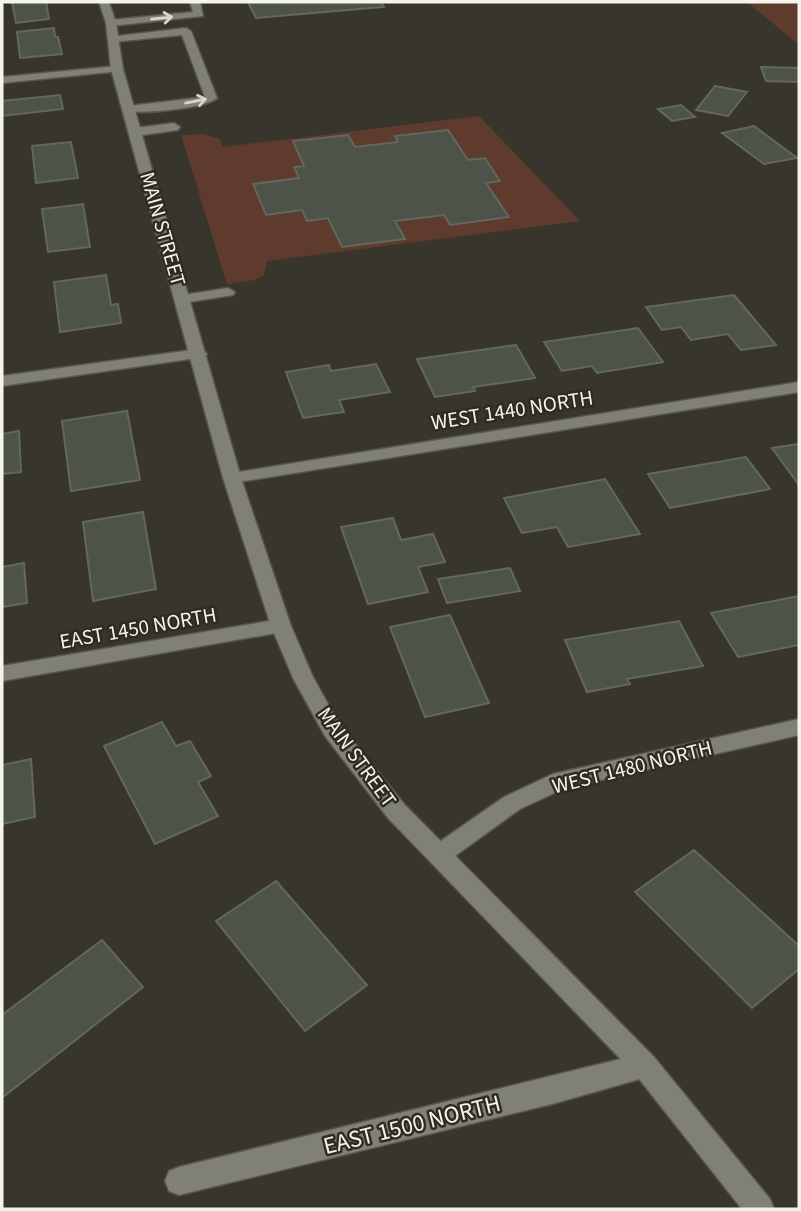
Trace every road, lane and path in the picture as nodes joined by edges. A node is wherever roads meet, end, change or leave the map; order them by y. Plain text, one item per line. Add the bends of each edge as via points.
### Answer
1 (104, 2) edge
2 (195, 2) edge
3 (111, 23) junction
4 (113, 39) junction
5 (117, 69) junction
6 (2, 80) edge
7 (128, 109) junction
8 (174, 127) dead end
9 (135, 132) junction
10 (228, 292) dead end
11 (183, 299) junction
12 (199, 354) junction
13 (2, 381) edge
14 (799, 387) edge
15 (232, 478) junction
16 (281, 626) junction
17 (2, 674) edge
18 (799, 727) edge
19 (440, 854) junction
20 (645, 1066) junction
21 (179, 1181) dead end
22 (760, 1209) edge

1 - 3 street, MAIN STREET
3 -> 2 street via 199,14
3 - 4 street, MAIN STREET
4 - 5 street, MAIN STREET
7 -> 4 street via 211,98 186,31
5 - 6 street
5 - 7 street, MAIN STREET
7 - 9 street, MAIN STREET
8 - 9 street
9 - 11 street, MAIN STREET
10 - 11 street
11 - 12 street, MAIN STREET
12 - 13 street
12 - 15 street, MAIN STREET
14 - 15 street, WEST 1440 NORTH
15 - 16 street, MAIN STREET
16 - 17 street, EAST 1450 NORTH
16 - 19 street, MAIN STREET via 332,730 396,811
18 - 19 street, WEST 1480 NORTH via 561,780 512,803
19 - 20 street, MAIN STREET
20 - 21 street, EAST 1500 NORTH
20 - 22 street, MAIN STREET

